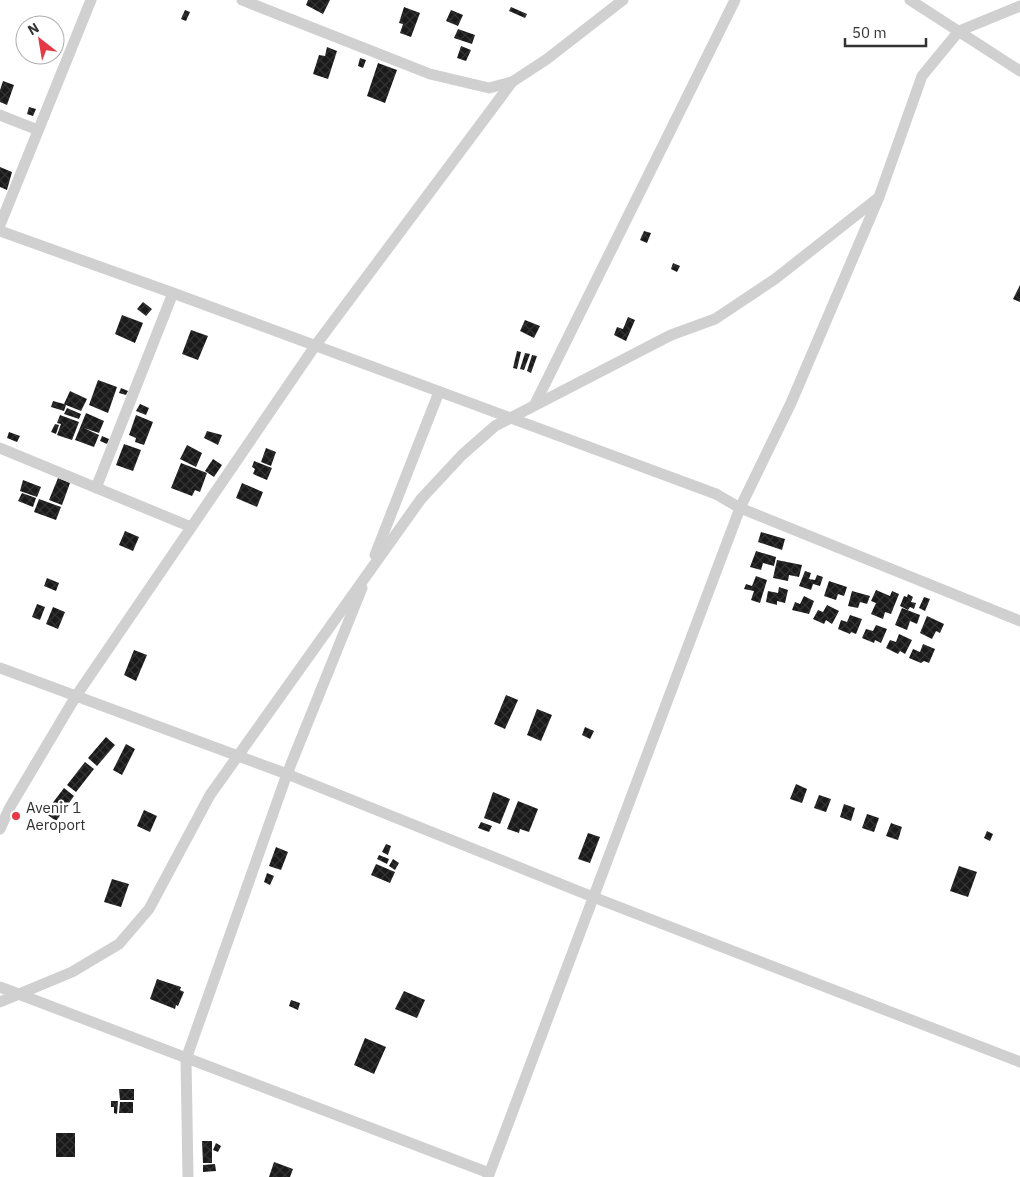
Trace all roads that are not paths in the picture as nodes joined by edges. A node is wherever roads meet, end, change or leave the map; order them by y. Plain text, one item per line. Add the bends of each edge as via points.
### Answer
1 (91, 0) edge
2 (242, 0) edge
3 (622, 0) edge
4 (735, 0) edge
5 (910, 0) edge
6 (1020, 6) edge
7 (959, 31) junction
8 (1020, 71) edge
9 (512, 82) junction
10 (0, 115) edge
11 (38, 130) junction
12 (879, 197) junction
13 (0, 225) edge
14 (0, 230) edge
15 (172, 293) junction
16 (315, 346) junction
17 (439, 392) junction
18 (535, 404) junction
19 (510, 418) junction
20 (0, 448) edge
21 (96, 488) junction
22 (740, 508) junction
23 (191, 527) junction
24 (369, 570) junction
25 (1020, 621) edge
26 (0, 668) edge
27 (76, 696) junction
28 (238, 756) junction
29 (287, 774) junction
30 (0, 829) edge
31 (593, 897) junction
32 (0, 987) edge
33 (20, 994) junction
34 (0, 1002) edge
35 (186, 1059) junction
36 (1020, 1062) edge
37 (488, 1175) edge
38 (188, 1177) edge

1 - 11 street
2 - 9 street via 430,74 489,88
3 - 9 street
4 - 18 street
5 - 7 street
6 - 7 street
7 - 8 street
7 - 12 street via 922,76
9 - 16 street
10 - 11 street
11 - 13 street
12 - 18 street via 775,279 715,319 671,335
12 - 22 street via 791,403
14 - 15 street
15 - 16 street
15 - 21 street
16 - 17 street
16 - 23 street
17 - 19 street
17 - 24 street
18 - 19 street
19 - 22 street via 716,494
19 - 24 street via 495,426 462,455 421,498
20 - 21 street
21 - 23 street
22 - 25 street
22 - 31 street
23 - 27 street
24 - 28 street
24 - 29 street
26 - 27 street
27 - 28 street
27 - 30 street
28 - 29 street
28 - 33 street via 210,795 149,909 119,944 72,972
29 - 31 street
29 - 35 street
31 - 36 street
31 - 37 street
32 - 33 street
33 - 34 street
33 - 35 street
35 - 37 street
35 - 38 street

